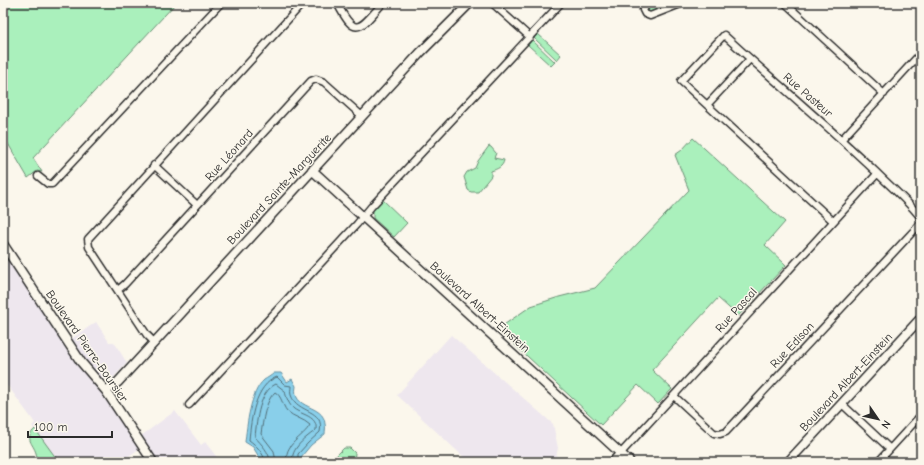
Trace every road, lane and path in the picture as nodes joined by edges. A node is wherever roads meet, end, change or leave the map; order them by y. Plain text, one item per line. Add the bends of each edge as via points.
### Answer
1 (221, 3) edge
2 (303, 3) edge
3 (337, 3) edge
4 (383, 3) edge
5 (470, 3) edge
6 (492, 3) edge
7 (561, 3) edge
8 (648, 3) edge
9 (683, 3) edge
10 (785, 3) edge
11 (530, 37) junction
12 (921, 53) edge
13 (750, 59) junction
14 (884, 94) junction
15 (707, 105) junction
16 (362, 116) junction
17 (842, 139) junction
18 (154, 165) junction
19 (312, 170) junction
20 (877, 174) junction
21 (38, 176) dead end
22 (197, 205) junction
23 (363, 217) junction
24 (921, 218) edge
25 (833, 221) junction
26 (921, 223) edge
27 (3, 244) edge
28 (118, 290) junction
29 (921, 318) edge
30 (154, 342) junction
31 (106, 391) junction
32 (674, 396) junction
33 (842, 404) junction
34 (189, 405) dead end
35 (921, 416) edge
36 (890, 449) junction
37 (621, 453) junction
38 (152, 462) edge
39 (613, 462) edge
40 (630, 462) edge
41 (788, 462) edge
42 (878, 462) edge

1 - 21 street via 52,184
2 - 18 street
3 - 4 street via 347,21 357,26 362,25
5 - 16 street, Boulevard Sainte-Marguerite
6 - 11 street
7 - 11 street
8 - 9 street via 643,10 650,16
10 - 14 street
11 - 23 street
12 - 14 street
13 - 15 street
13 - 15 street, Rue Pasteur via 724,34 681,81
13 - 17 street, Rue Pasteur
14 - 17 street
15 - 25 street
16 - 19 street, Boulevard Sainte-Marguerite
16 - 22 street, Rue Léonard via 327,84 319,80 311,81
17 - 20 street, Rue Pasteur
18 - 22 street
18 - 28 street via 88,238 89,247
19 - 23 street, Boulevard Albert-Einstein
19 - 30 street, Boulevard Sainte-Marguerite
20 - 24 street, Rue Pasteur
20 - 25 street, Rue Pascal
22 - 28 street, Rue Léonard
23 - 34 street
23 - 37 street, Boulevard Albert-Einstein
25 - 32 street, Rue Pascal
26 - 32 street, Rue Edison via 726,432 714,432
27 - 31 street, Boulevard Pierre-Boursier via 81,362
28 - 30 street
29 - 33 street, Boulevard Albert-Einstein
30 - 31 street, Boulevard Sainte-Marguerite via 118,382
31 - 38 street, Boulevard Pierre-Boursier
32 - 37 street, Rue Pascal
33 - 36 street
33 - 41 street, Boulevard Albert-Einstein
35 - 36 street
36 - 42 street
37 - 39 street, Rue Pascal
37 - 40 street, Boulevard Albert-Einstein

